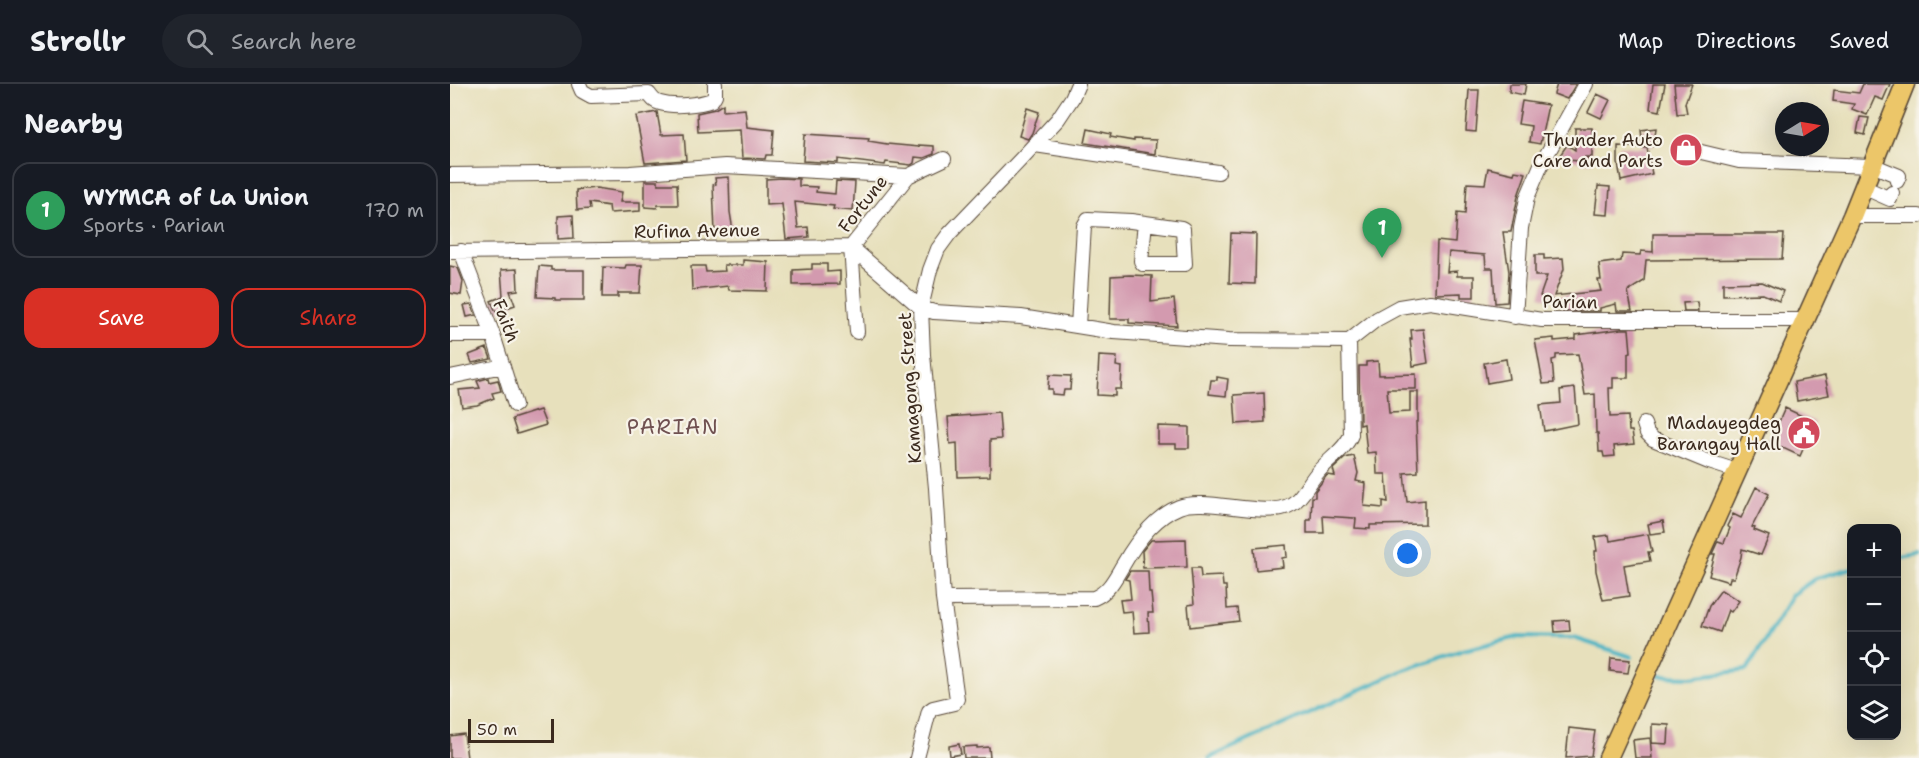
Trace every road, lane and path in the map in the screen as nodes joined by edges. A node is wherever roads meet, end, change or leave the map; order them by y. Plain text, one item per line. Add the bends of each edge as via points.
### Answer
1 (579, 84) edge
2 (715, 84) edge
3 (1078, 84) edge
4 (1586, 84) edge
5 (1905, 84) edge
6 (649, 89) edge
7 (1035, 145) junction
8 (1697, 151) dead end
9 (944, 159) dead end
10 (1872, 165) junction
11 (1218, 172) dead end
12 (450, 175) edge
13 (908, 176) junction
14 (1863, 187) junction
15 (1852, 216) junction
16 (1919, 216) edge
17 (1145, 223) dead end
18 (851, 247) junction
19 (455, 251) edge
20 (921, 308) junction
21 (1515, 317) junction
22 (1804, 320) junction
23 (1078, 326) junction
24 (858, 332) dead end
25 (450, 335) edge
26 (493, 335) junction
27 (1349, 341) junction
28 (503, 366) junction
29 (450, 377) edge
30 (515, 405) dead end
31 (1644, 424) dead end
32 (1737, 471) junction
33 (943, 599) junction
34 (917, 758) edge
35 (1608, 758) edge

1 - 6 street via 591,96
2 - 6 street via 715,98 708,102 660,103
3 - 7 street, Kamagong Street via 1058,119
4 - 21 street via 1527,198
5 - 10 main road
7 - 11 street
7 - 20 street, Kamagong Street via 938,249
8 - 10 street via 1739,161
9 - 13 street, Fortune
10 - 14 main road
10 - 14 street via 1899,176 1895,187 1890,199
12 - 13 street via 725,166
13 - 18 street, Fortune
14 - 15 main road
15 - 16 street
15 - 22 main road
17 - 23 street via 1089,219 1086,222
18 - 19 street, Rufina Avenue
18 - 20 street
18 - 24 street, Fortune
19 - 26 street, Faith
20 - 23 street via 1039,318
20 - 33 street, Kamagong Street
21 - 22 street, Parian via 1569,321
21 - 27 street, Parian via 1430,302 1415,304 1399,307 1377,319
22 - 32 main road
23 - 27 street via 1228,339
25 - 26 street
26 - 28 street, Faith
27 - 33 street via 1351,435 1293,503 1280,508 1253,509 1192,504 1178,507 1147,530 1108,589 1094,598
28 - 29 street
28 - 30 street, Faith
31 - 32 street via 1653,439
32 - 35 main road
33 - 34 street, Kamagong Street via 957,699 929,711

